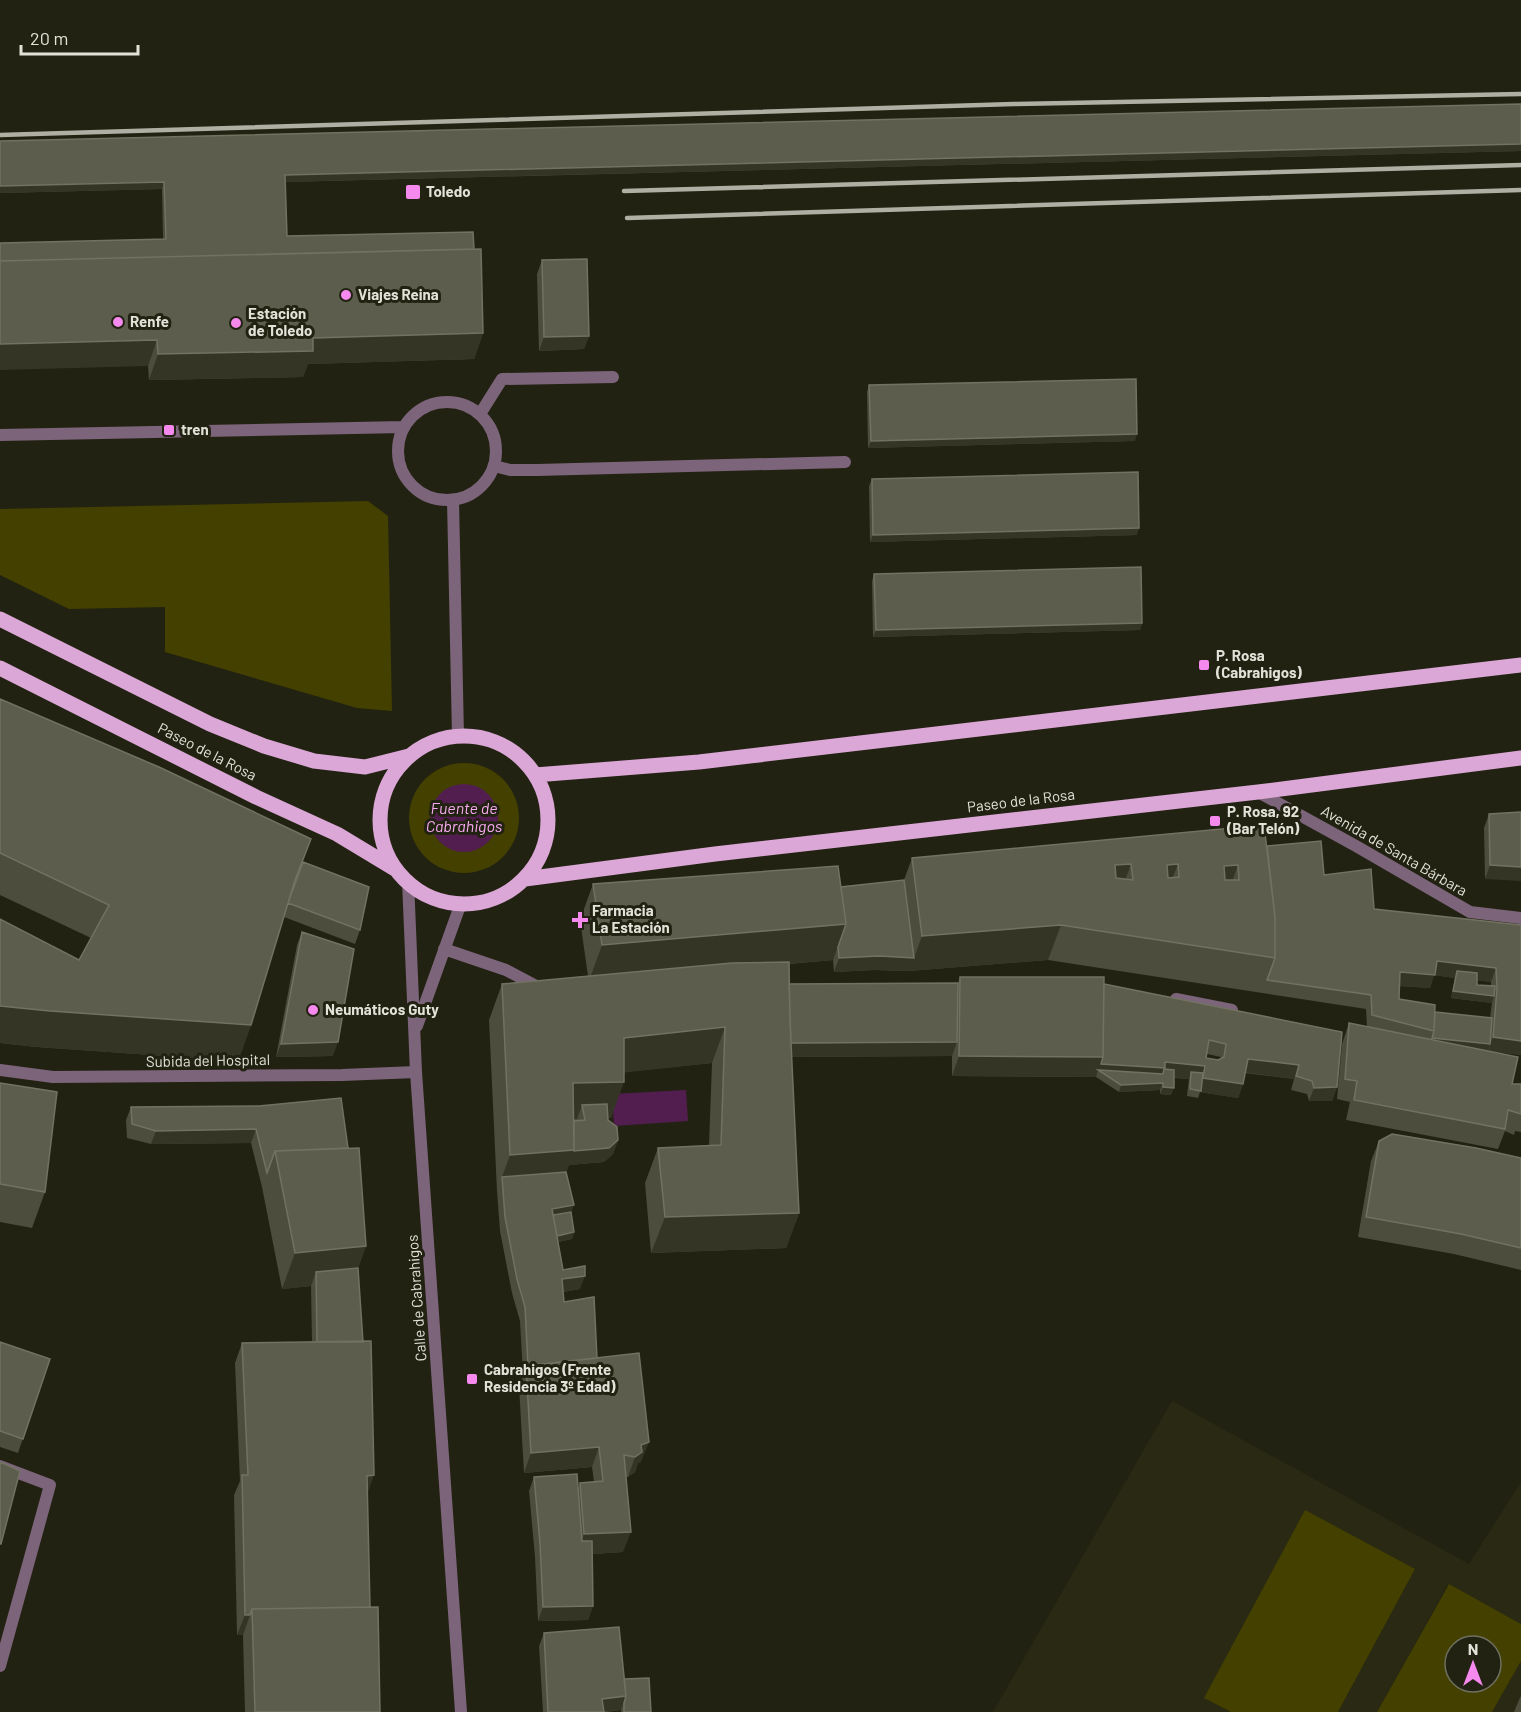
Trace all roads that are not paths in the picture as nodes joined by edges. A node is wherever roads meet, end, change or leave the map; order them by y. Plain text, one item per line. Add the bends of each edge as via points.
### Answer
1 (613, 377) dead end
2 (480, 414) junction
3 (403, 427) junction
4 (0, 435) edge
5 (845, 462) dead end
6 (494, 466) junction
7 (453, 500) junction
8 (0, 619) edge
9 (1521, 665) edge
10 (0, 668) edge
11 (458, 736) junction
12 (409, 756) junction
13 (1521, 758) edge
14 (535, 774) junction
15 (1258, 792) junction
16 (402, 876) junction
17 (525, 879) junction
18 (461, 903) junction
19 (1521, 918) edge
20 (444, 949) junction
21 (558, 991) edge
22 (1164, 997) edge
23 (1245, 1013) edge
24 (415, 1033) junction
25 (0, 1070) edge
26 (416, 1072) junction
27 (0, 1466) edge
28 (0, 1666) edge
29 (461, 1712) edge

1 - 2 street via 502,379
2 - 3 street via 457,402 438,402 420,408
2 - 6 street via 495,438
3 - 4 street
3 - 7 street via 397,447 400,468 412,487 430,498
5 - 6 street via 537,470
6 - 7 street via 478,489
7 - 11 street
8 - 12 main road, Paseo de la Rosa via 210,724 264,746 314,761 365,767
9 - 14 main road via 699,762
10 - 16 main road, Paseo de la Rosa via 337,834
11 - 12 main road, Paseo de la Rosa via 432,742
11 - 14 main road, Paseo de la Rosa via 499,743 520,756
12 - 16 main road, Paseo de la Rosa via 382,799 380,823 385,848
13 - 15 main road, Paseo de la Rosa
14 - 17 main road, Paseo de la Rosa via 546,800 548,828 541,855
15 - 17 main road, Paseo de la Rosa
15 - 19 street, Avenida de Santa Bárbara via 1470,912
16 - 18 main road, Paseo de la Rosa via 423,893
16 - 24 street, Calle de Cabrahigos
17 - 18 main road, Paseo de la Rosa via 506,893 484,901
18 - 20 street
20 - 21 street via 506,970 546,990
20 - 24 street
22 - 23 street
24 - 26 street, Calle de Cabrahigos
25 - 26 street, Subida del Hospital via 53,1077
26 - 29 street, Calle de Cabrahigos
27 - 28 street via 50,1485

